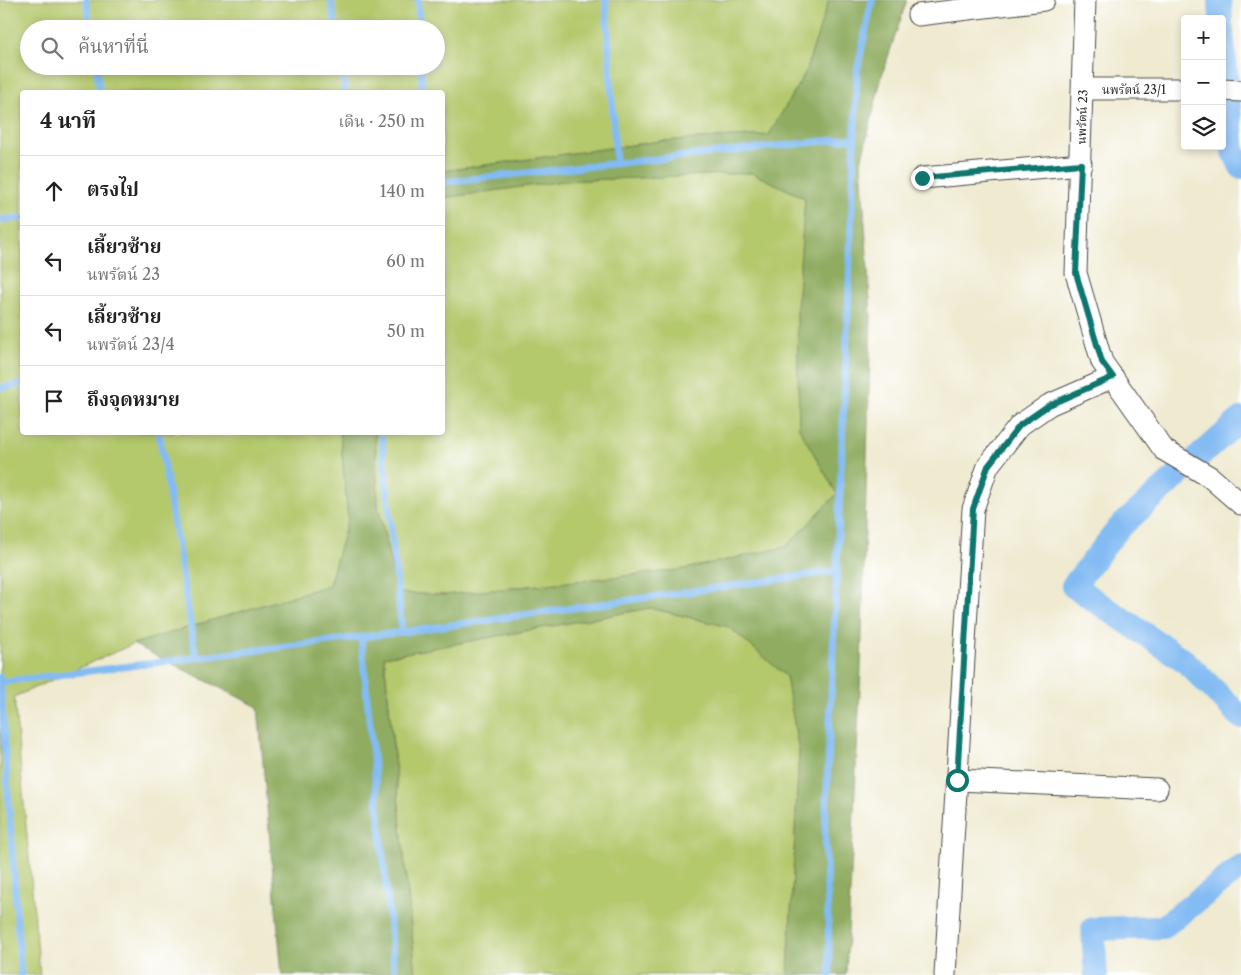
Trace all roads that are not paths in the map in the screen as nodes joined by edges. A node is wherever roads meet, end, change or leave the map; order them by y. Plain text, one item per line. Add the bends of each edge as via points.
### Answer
1 (1044, 0) edge
2 (1085, 0) edge
3 (918, 15) dead end
4 (1083, 89) junction
5 (1181, 89) edge
6 (1226, 90) edge
7 (1241, 90) edge
8 (1081, 164) junction
9 (922, 178) dead end
10 (1113, 377) junction
11 (1241, 504) edge
12 (957, 780) junction
13 (1157, 789) dead end
14 (945, 975) edge

1 - 3 street
2 - 4 street, นพรัตน์ 23
4 - 5 street, นพรัตน์ 23/1
4 - 8 street, นพรัตน์ 23
6 - 7 street
8 - 9 street
8 - 10 street, นพรัตน์ 23 via 1076,273 1102,362
10 - 11 street, นพรัตน์ 23 via 1164,450 1210,477
10 - 12 street via 1049,405 1020,425 988,466 973,509
12 - 13 street
12 - 14 street

